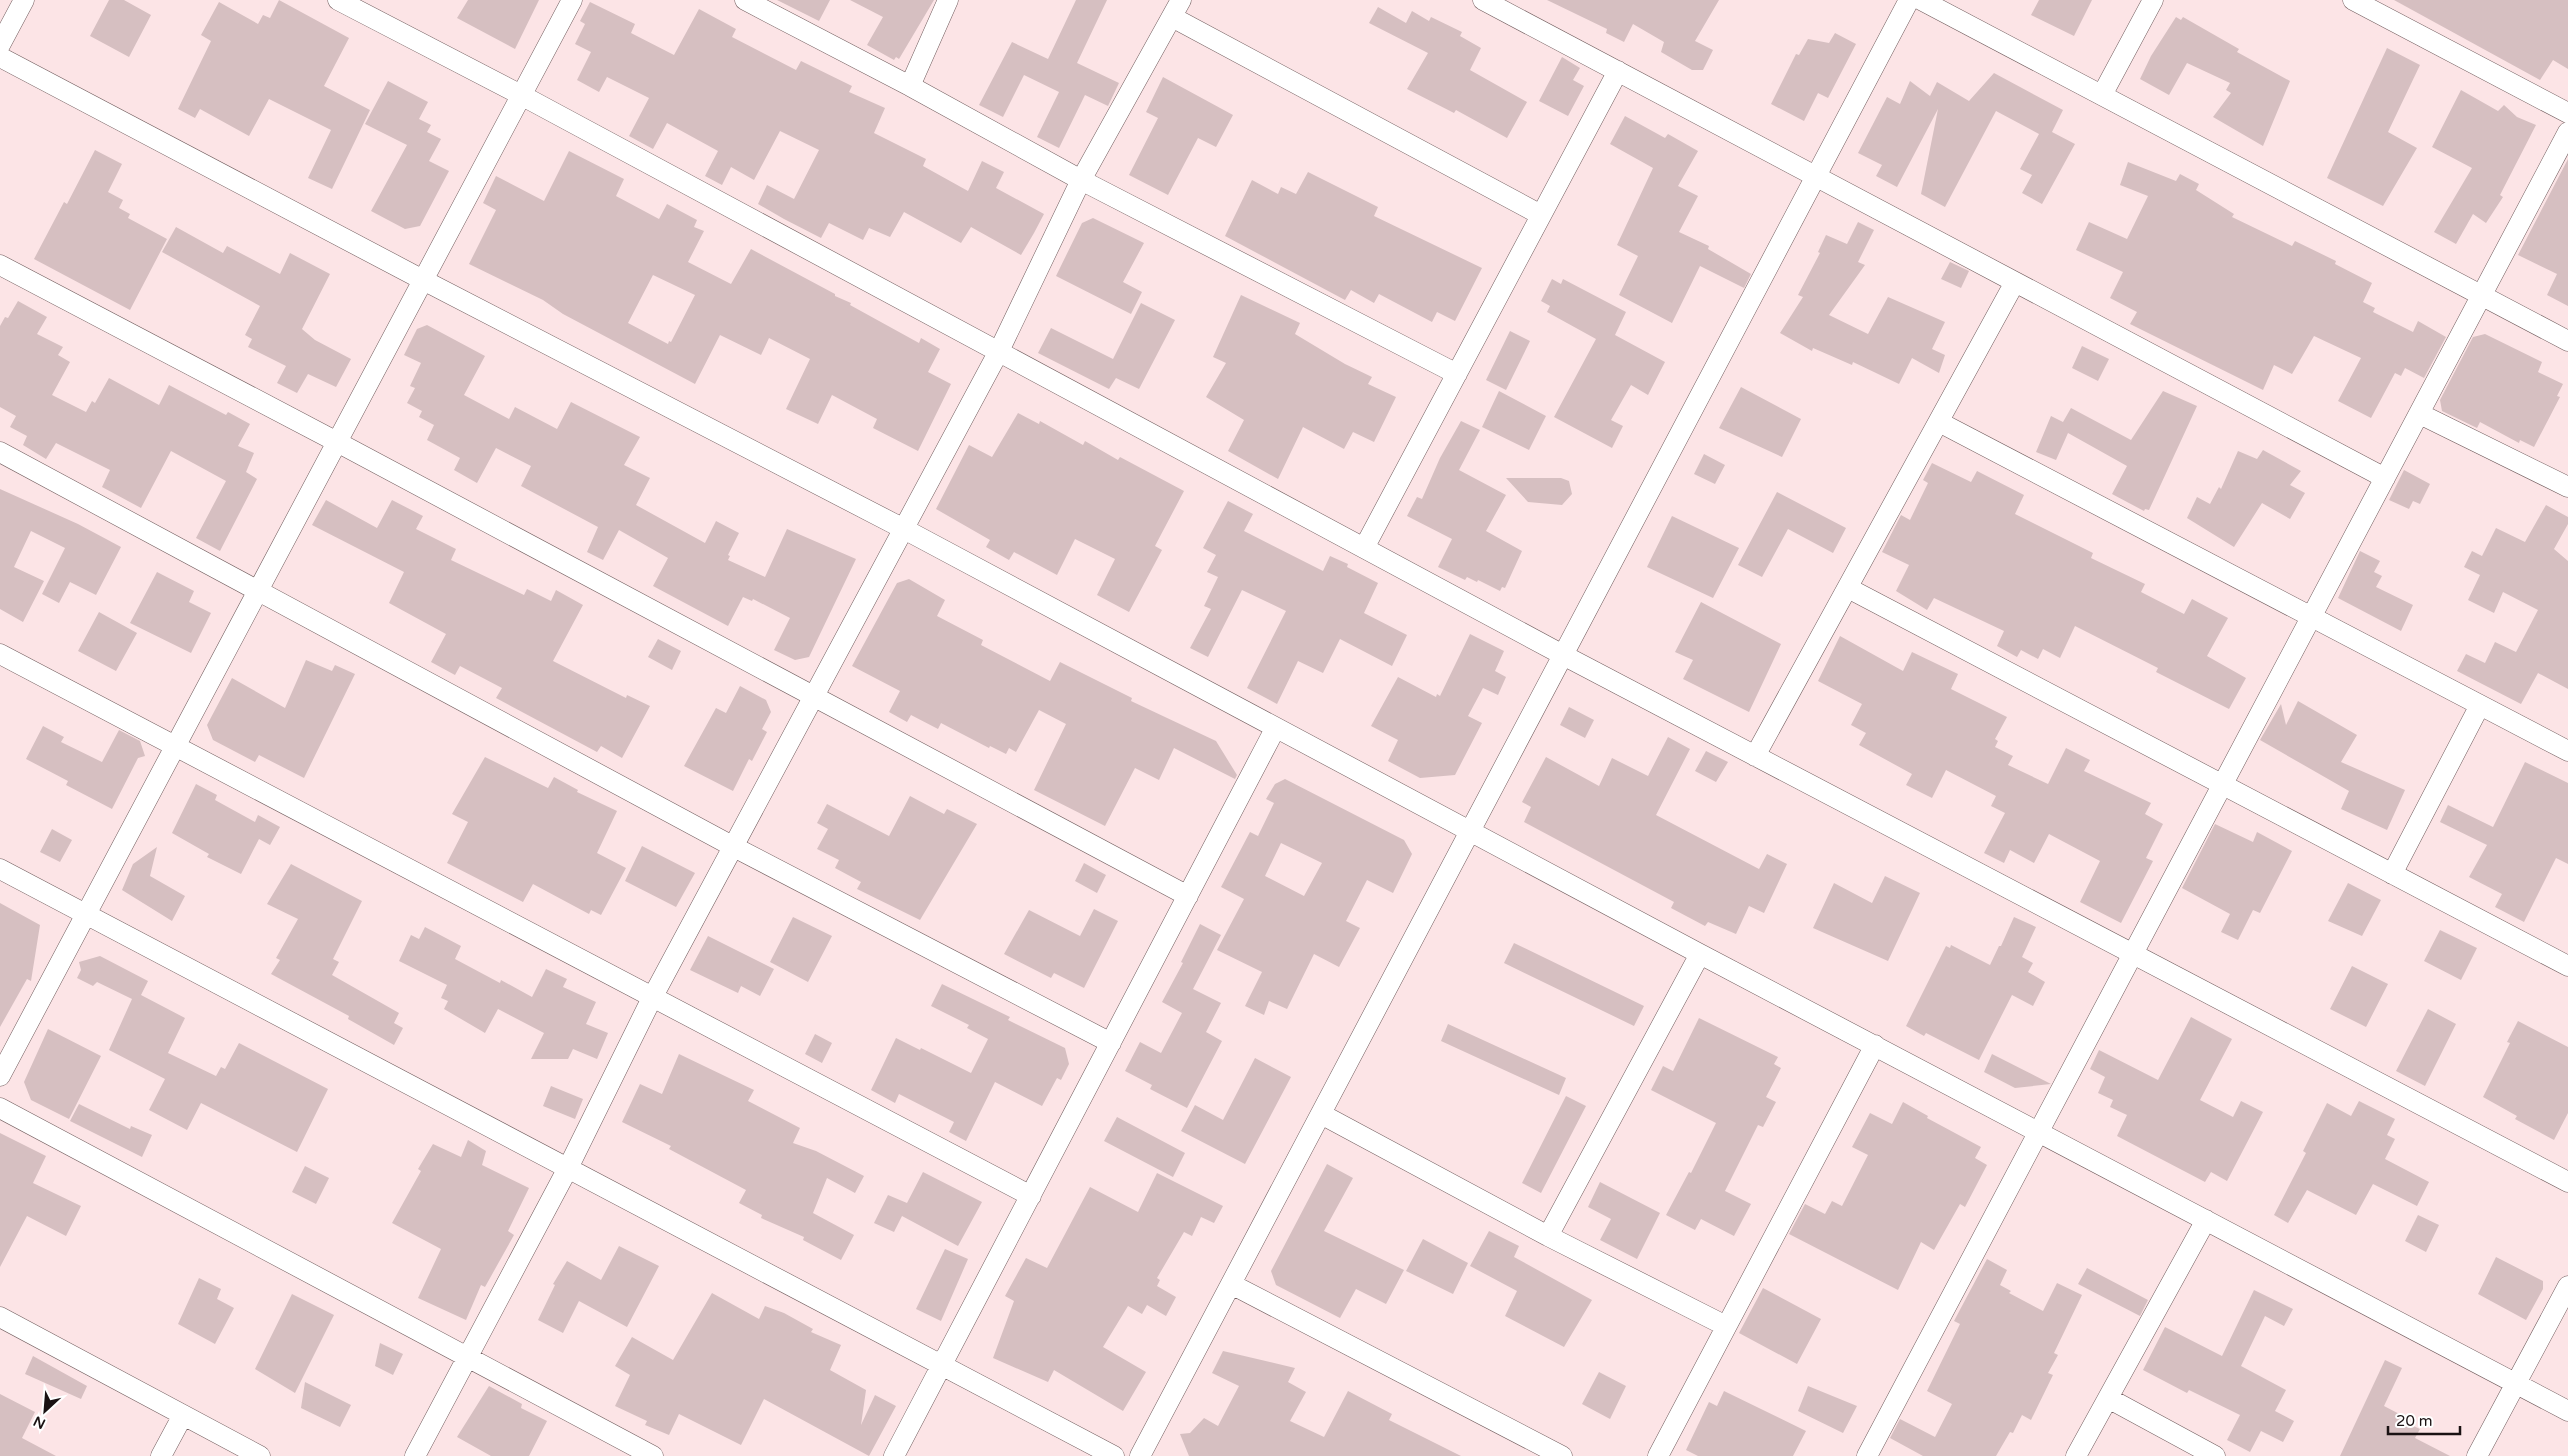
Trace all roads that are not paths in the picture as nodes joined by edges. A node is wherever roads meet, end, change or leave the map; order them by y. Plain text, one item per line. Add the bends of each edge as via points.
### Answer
1 (24, 0) edge
2 (338, 0) edge
3 (572, 0) edge
4 (745, 0) edge
5 (948, 0) edge
6 (1483, 0) edge
7 (1910, 0) edge
8 (1921, 0) edge
9 (2152, 0) edge
10 (2353, 0) edge
11 (1176, 8) edge
12 (0, 45) edge
13 (0, 57) edge
14 (1618, 71) junction
15 (910, 86) junction
16 (521, 95) junction
17 (2102, 95) junction
18 (2568, 113) edge
19 (2568, 132) edge
20 (1816, 176) junction
21 (1081, 180) junction
22 (1541, 215) junction
23 (0, 265) edge
24 (423, 280) junction
25 (2015, 282) junction
26 (2481, 295) junction
27 (2568, 341) edge
28 (999, 352) junction
29 (1457, 374) junction
30 (2420, 414) junction
31 (1939, 422) junction
32 (337, 442) junction
33 (0, 452) edge
34 (2385, 478) junction
35 (2568, 487) edge
36 (904, 529) junction
37 (1364, 548) junction
38 (1848, 588) junction
39 (258, 589) junction
40 (2311, 617) junction
41 (0, 654) edge
42 (1563, 655) junction
43 (814, 697) junction
44 (2480, 705) junction
45 (1275, 729) junction
46 (176, 746) junction
47 (2568, 751) edge
48 (1755, 756) junction
49 (2222, 785) junction
50 (1470, 832) junction
51 (734, 847) junction
52 (0, 869) edge
53 (2392, 874) junction
54 (1188, 896) junction
55 (86, 914) junction
56 (1700, 954) junction
57 (2133, 954) junction
58 (2568, 966) edge
59 (652, 998) junction
60 (1111, 1043) junction
61 (1875, 1045) junction
62 (0, 1076) edge
63 (0, 1108) edge
64 (1321, 1114) junction
65 (2039, 1132) junction
66 (568, 1168) junction
67 (2568, 1182) edge
68 (1031, 1196) junction
69 (2206, 1220) junction
70 (1548, 1236) junction
71 (1231, 1284) junction
72 (2568, 1286) edge
73 (0, 1318) edge
74 (1726, 1326) junction
75 (467, 1357) junction
76 (942, 1365) junction
77 (2516, 1383) junction
78 (2108, 1398) junction
79 (2568, 1411) edge
80 (183, 1415) junction
81 (161, 1456) edge
82 (260, 1456) edge
83 (415, 1456) edge
84 (653, 1456) edge
85 (894, 1456) edge
86 (1114, 1456) edge
87 (1140, 1456) edge
88 (1562, 1456) edge
89 (1658, 1456) edge
90 (1867, 1456) edge
91 (2076, 1456) edge
92 (2215, 1456) edge
93 (2477, 1456) edge

1 - 12 street
2 - 16 street
3 - 16 street
4 - 15 street
5 - 15 street
6 - 14 street
7 - 20 street
8 - 17 street
9 - 17 street
10 - 18 street
11 - 21 street
11 - 22 street
13 - 24 street
14 - 20 street
14 - 22 street
15 - 21 street
16 - 24 street
16 - 28 street
17 - 26 street
19 - 26 street
20 - 25 street
20 - 42 street
21 - 28 street
21 - 29 street
22 - 29 street
23 - 32 street
24 - 32 street
24 - 36 street
25 - 31 street
25 - 34 street
26 - 27 street
26 - 30 street
28 - 36 street
28 - 37 street
29 - 37 street
30 - 34 street
30 - 35 street
31 - 38 street
31 - 40 street
32 - 39 street
32 - 43 street
33 - 39 street
34 - 40 street
36 - 43 street
36 - 45 street
37 - 42 street
38 - 48 street
38 - 49 street
39 - 46 street
39 - 51 street
40 - 44 street
40 - 49 street
41 - 46 street
42 - 48 street
42 - 50 street
43 - 51 street
43 - 54 street
44 - 47 street
44 - 53 street
45 - 50 street
45 - 54 street
46 - 55 street
46 - 59 street
48 - 57 street
49 - 53 street
49 - 57 street
50 - 56 street
50 - 64 street
51 - 59 street
51 - 60 street
52 - 55 street
53 - 58 street
54 - 60 street
55 - 62 street
55 - 66 street
56 - 61 street
56 - 70 street
57 - 65 street
57 - 67 street
59 - 66 street
59 - 68 street
60 - 68 street
61 - 65 street
61 - 74 street
63 - 75 street
64 - 70 street
64 - 71 street
65 - 69 street
65 - 90 street
66 - 75 street
66 - 76 street
68 - 76 street
69 - 77 street
69 - 78 street
70 - 74 street
71 - 87 street
71 - 88 street
72 - 77 street
73 - 80 street
74 - 89 street
75 - 83 street
75 - 84 street
76 - 85 street
76 - 86 street
77 - 79 street
77 - 93 street
78 - 91 street
78 - 92 street
80 - 81 street
80 - 82 street

